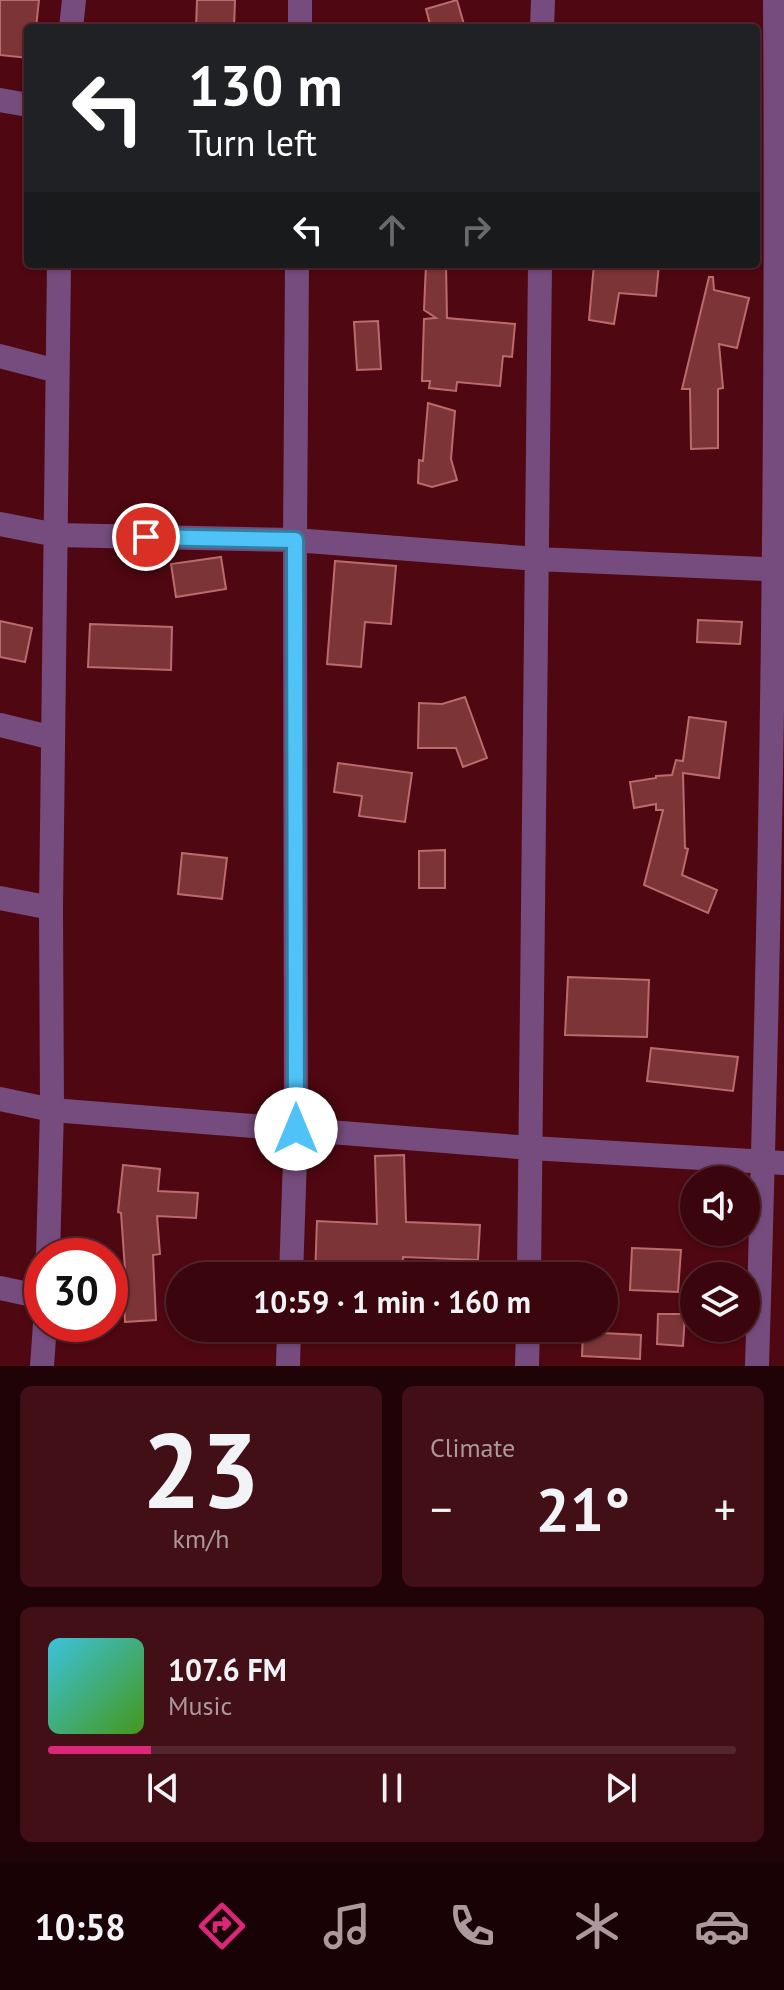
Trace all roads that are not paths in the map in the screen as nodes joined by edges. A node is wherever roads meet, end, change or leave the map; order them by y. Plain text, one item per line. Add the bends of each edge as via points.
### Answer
1 (74, 0) edge
2 (300, 0) edge
3 (543, 0) edge
4 (775, 0) edge
5 (71, 24) edge
6 (300, 24) edge
7 (542, 24) edge
8 (0, 100) edge
9 (24, 104) edge
10 (59, 268) edge
11 (297, 268) edge
12 (540, 268) edge
13 (0, 356) edge
14 (57, 371) junction
15 (0, 524) edge
16 (56, 535) junction
17 (295, 540) junction
18 (537, 559) junction
19 (779, 570) edge
20 (0, 725) edge
21 (53, 738) junction
22 (0, 898) edge
23 (51, 908) junction
24 (0, 1099) edge
25 (52, 1110) junction
26 (296, 1129) junction
27 (531, 1148) junction
28 (774, 1162) edge
29 (48, 1238) edge
30 (291, 1262) edge
31 (529, 1262) edge
32 (0, 1288) edge
33 (24, 1293) edge
34 (44, 1342) edge
35 (289, 1342) edge
36 (528, 1342) edge
37 (42, 1366) edge
38 (288, 1366) edge
39 (527, 1366) edge
40 (757, 1366) edge

1 - 5 street
2 - 6 street
3 - 7 street
4 - 19 street
8 - 9 street
10 - 14 street
11 - 17 street
12 - 18 street
13 - 14 street
14 - 16 street
15 - 16 street
16 - 17 street
16 - 21 street
17 - 18 street
17 - 26 street
18 - 19 street
18 - 27 street
19 - 28 street
20 - 21 street
21 - 23 street
22 - 23 street
23 - 25 street
24 - 25 street
25 - 26 street
25 - 29 street
26 - 27 street
26 - 30 street
27 - 28 street
27 - 31 street
28 - 40 street
32 - 33 street
34 - 37 street
35 - 38 street
36 - 39 street

